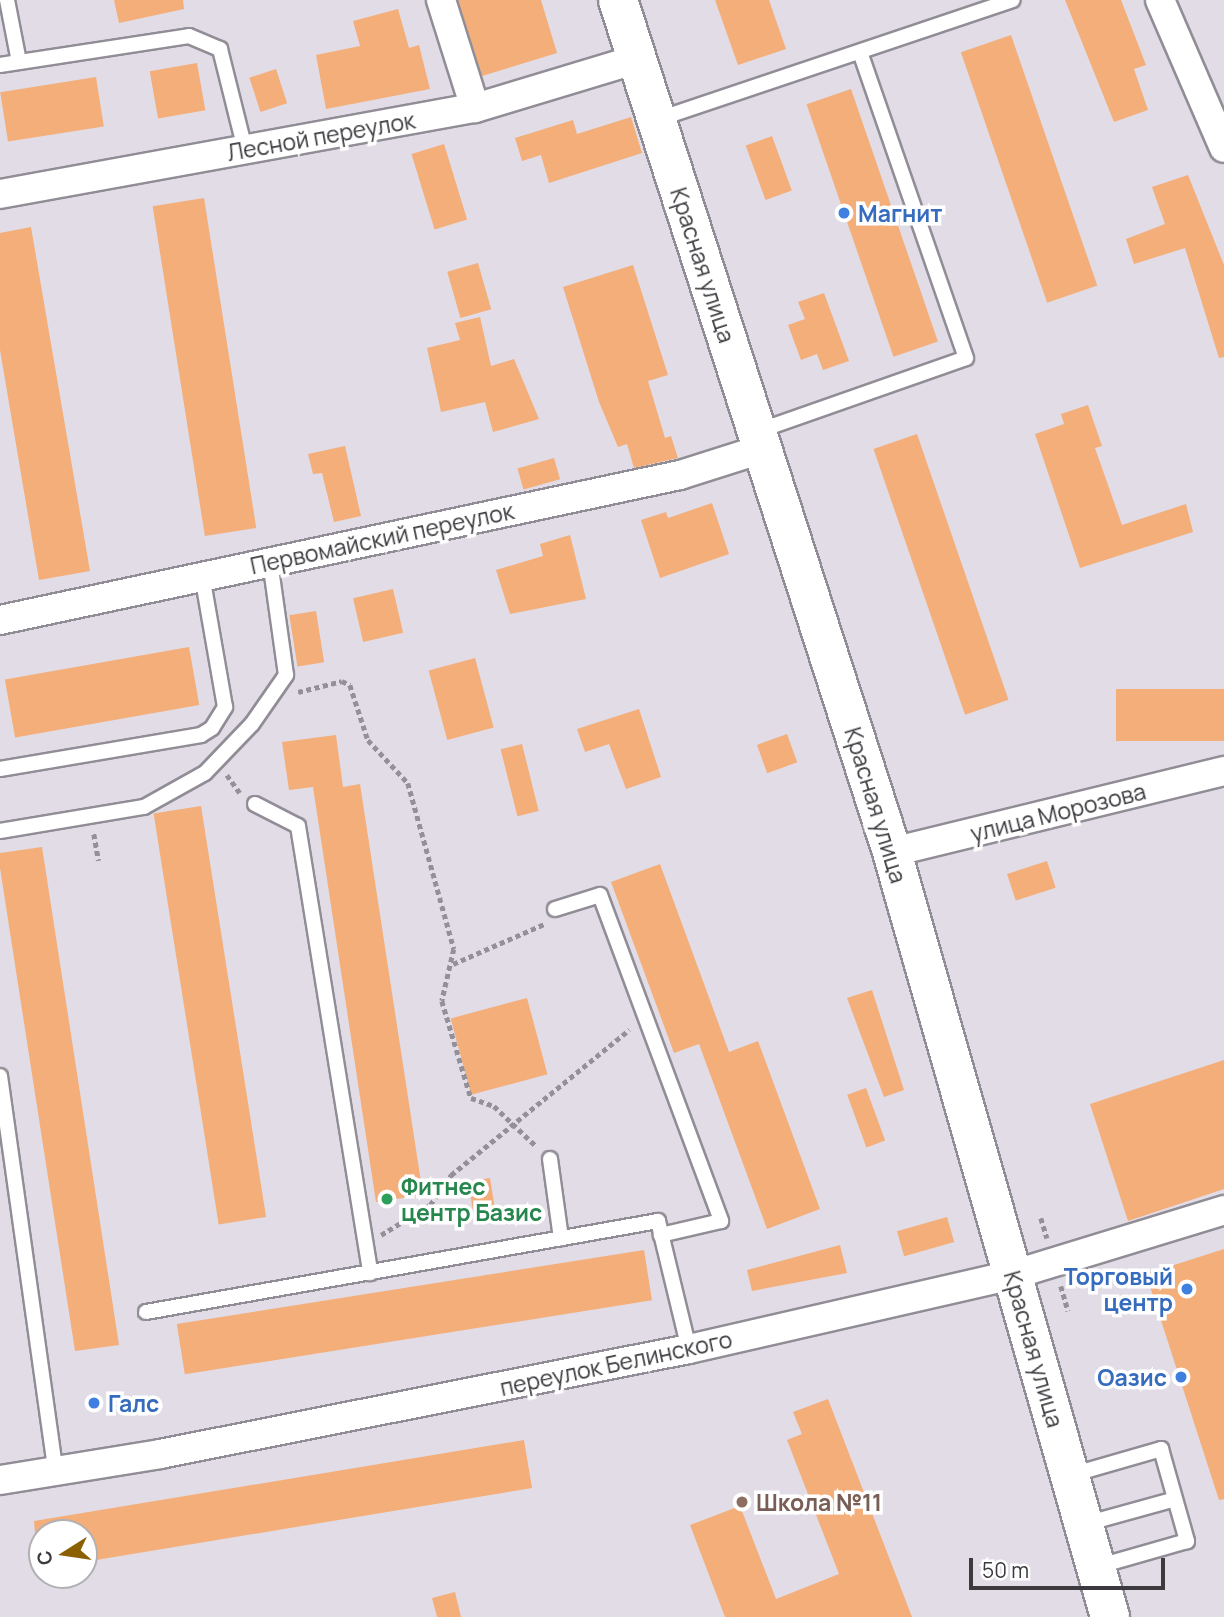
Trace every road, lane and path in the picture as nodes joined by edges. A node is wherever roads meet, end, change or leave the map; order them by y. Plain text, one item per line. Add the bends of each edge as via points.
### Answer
1 (7, 0) edge
2 (441, 0) edge
3 (618, 0) edge
4 (1012, 0) edge
5 (1160, 0) edge
6 (982, 5) edge
7 (860, 52) junction
8 (637, 59) junction
9 (19, 62) junction
10 (0, 65) edge
11 (475, 107) junction
12 (657, 120) junction
13 (1224, 148) edge
14 (245, 149) junction
15 (0, 194) edge
16 (760, 440) junction
17 (270, 561) junction
18 (202, 575) junction
19 (0, 620) edge
20 (265, 700) junction
21 (0, 769) edge
22 (1224, 771) edge
23 (255, 804) dead end
24 (91, 816) junction
25 (0, 831) edge
26 (892, 852) junction
27 (99, 861) dead end
28 (555, 909) joint
29 (453, 964) junction
30 (646, 1018) junction
31 (0, 1076) edge
32 (512, 1122) junction
33 (550, 1159) joint
34 (1224, 1210) edge
35 (662, 1236) junction
36 (561, 1238) junction
37 (366, 1245) junction
38 (370, 1273) junction
39 (1012, 1275) junction
40 (146, 1312) dead end
41 (689, 1349) junction
42 (56, 1472) junction
43 (1070, 1475) junction
44 (0, 1480) edge
45 (1175, 1499) junction
46 (1084, 1525) junction
47 (1096, 1567) junction
48 (1110, 1617) edge

1 - 9 lane
2 - 11 street
3 - 8 main road, Красная улица
4 - 6 lane
5 - 13 street
6 - 7 lane
7 - 12 lane
7 - 16 lane via 966,358
8 - 11 street, Лесной переулок
8 - 12 main road, Красная улица
9 - 10 lane
9 - 14 lane via 189,36 220,49
11 - 14 street, Лесной переулок
12 - 16 main road, Красная улица
14 - 15 street, Лесной переулок
16 - 17 street, Первомайский переулок via 680,475
16 - 26 main road, Красная улица
17 - 18 street, Первомайский переулок
17 - 20 lane via 286,675
18 - 19 street, Первомайский переулок
18 - 21 lane via 225,707 212,728 201,735
20 - 24 lane via 252,724 205,773 144,807
20 - 29 path via 342,681 351,685 368,740 408,783 454,949
22 - 26 street, улица Морозова
23 - 37 lane via 298,825
24 - 25 lane
24 - 27 path
26 - 39 main road, Красная улица
28 - 29 path via 540,930
28 - 30 lane via 600,895
29 - 32 path via 442,1001 471,1098 494,1106
30 - 32 path
30 - 35 lane via 721,1221
31 - 42 lane
32 - 33 path
32 - 37 path via 451,1175 430,1205
33 - 36 lane
34 - 39 street, переулок Белинского
35 - 36 lane via 658,1222
35 - 41 lane
36 - 38 lane
37 - 38 lane
38 - 40 lane
39 - 41 street, переулок Белинского
39 - 43 main road, Красная улица
41 - 42 street, переулок Белинского
42 - 44 street, переулок Белинского
43 - 45 lane via 1161,1449
43 - 46 main road, Красная улица
45 - 46 lane
45 - 47 lane via 1187,1541
46 - 47 main road, Красная улица
47 - 48 main road, Красная улица

